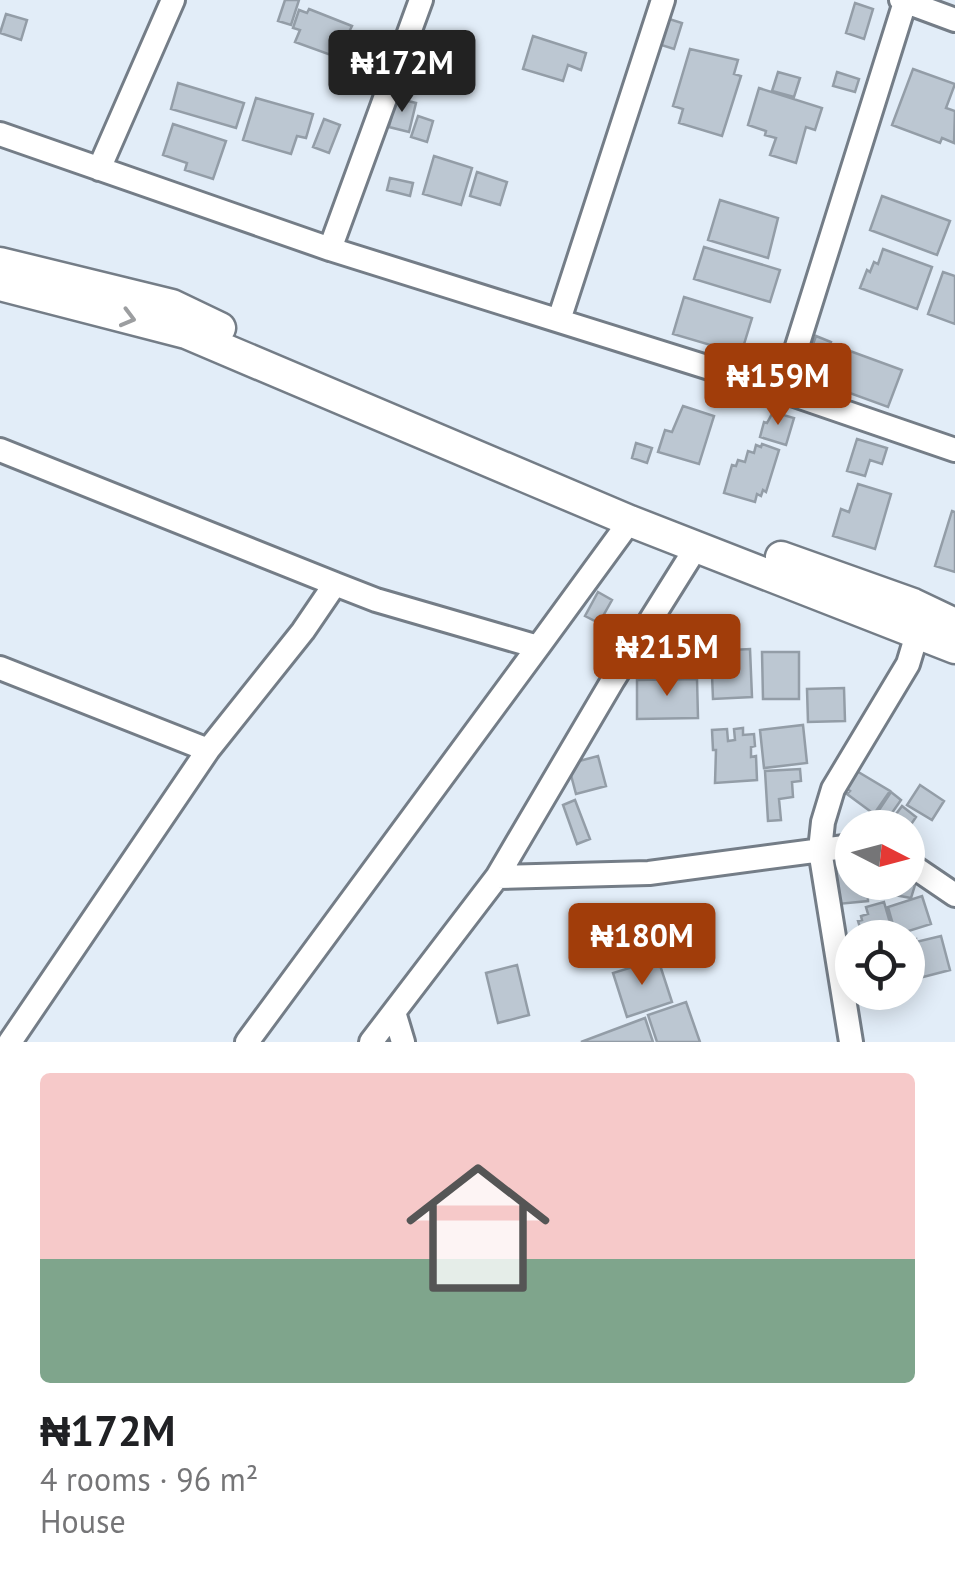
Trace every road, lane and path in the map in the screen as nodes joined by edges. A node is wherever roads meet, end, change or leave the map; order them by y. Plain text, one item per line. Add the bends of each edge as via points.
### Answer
1 (173, 0) edge
2 (421, 0) edge
3 (663, 0) edge
4 (903, 1) edge
5 (955, 20) edge
6 (0, 134) edge
7 (99, 169) junction
8 (330, 248) junction
9 (0, 264) edge
10 (0, 285) edge
11 (559, 320) junction
12 (783, 391) junction
13 (0, 450) edge
14 (955, 450) edge
15 (630, 522) junction
16 (697, 546) junction
17 (334, 584) junction
18 (955, 624) edge
19 (918, 632) junction
20 (538, 647) junction
21 (955, 648) edge
22 (0, 668) edge
23 (208, 750) junction
24 (835, 848) edge
25 (820, 850) junction
26 (925, 875) edge
27 (498, 877) junction
28 (955, 895) edge
29 (394, 1012) junction
30 (9, 1033) edge
31 (247, 1042) edge
32 (371, 1042) edge
33 (402, 1042) edge
34 (851, 1042) edge

1 - 7 street
2 - 8 street
3 - 11 street
4 - 5 street
4 - 12 street
6 - 7 street
7 - 8 street
8 - 11 street
9 - 18 main road via 172,305 587,483
10 -> 15 main road via 186,334
11 - 12 street
12 - 14 street
13 - 17 street
15 - 16 main road
15 - 20 street
16 - 19 main road
16 - 27 street
17 - 20 street
17 - 23 street
19 - 21 main road
19 - 25 street via 908,664 833,789
20 - 31 street
22 - 23 street
23 - 30 street
24 - 25 street
25 - 27 street via 649,873
25 - 34 street
26 - 28 street
27 - 29 street
29 - 32 street
29 - 33 street

